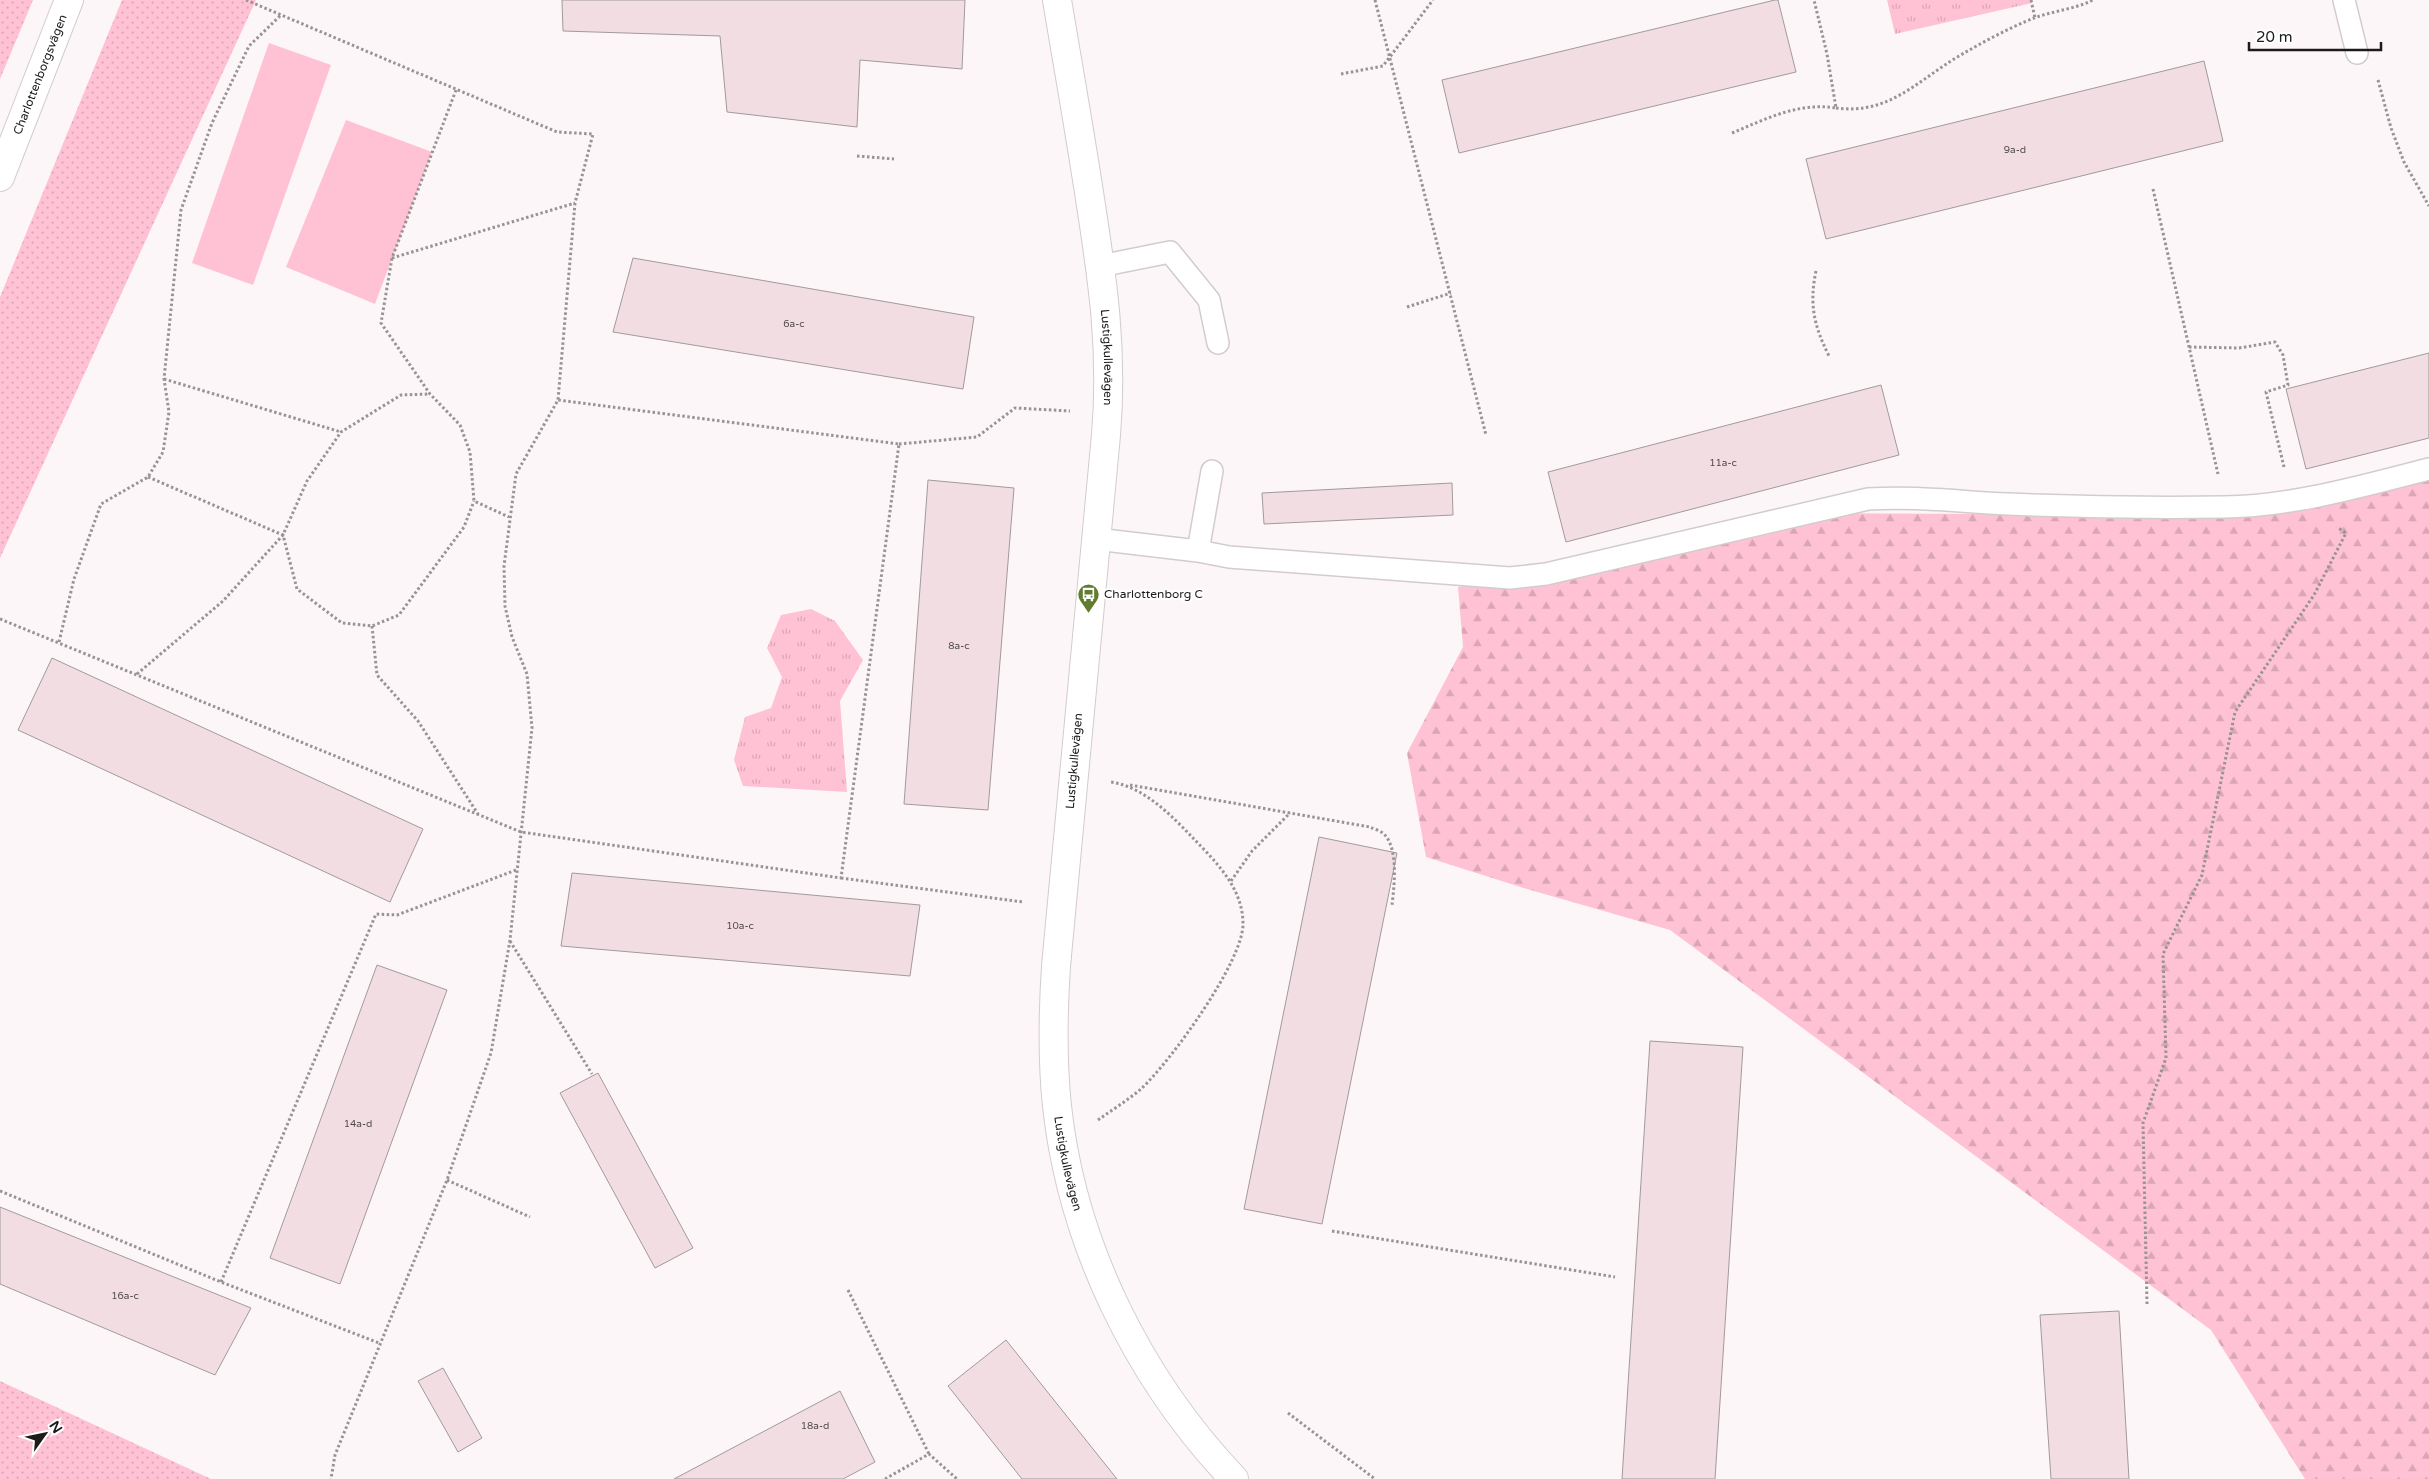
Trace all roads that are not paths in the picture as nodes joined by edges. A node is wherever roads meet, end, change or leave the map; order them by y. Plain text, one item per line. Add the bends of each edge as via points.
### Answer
1 (69, 0) edge
2 (1057, 0) edge
3 (2344, 0) edge
4 (2357, 54) dead end
5 (0, 177) edge
6 (1100, 266) junction
7 (1218, 343) dead end
8 (2429, 469) edge
9 (1212, 471) dead end
10 (1096, 539) junction
11 (1198, 551) junction
12 (1234, 1479) edge

1 - 5 street, Charlottenborgsvägen
2 - 6 street, Lustigkullevägen
3 - 4 lane
6 - 7 lane via 1170,252 1208,300
6 - 10 street, Lustigkullevägen via 1108,325 1110,374
8 - 11 lane via 2295,500 2226,507 2009,504 1901,497 1868,499 1546,574 1510,578 1238,558
9 - 11 lane
10 - 11 lane
10 - 12 street, Lustigkullevägen via 1060,907 1053,1042 1057,1106 1070,1184 1095,1260 1116,1309 1177,1412

